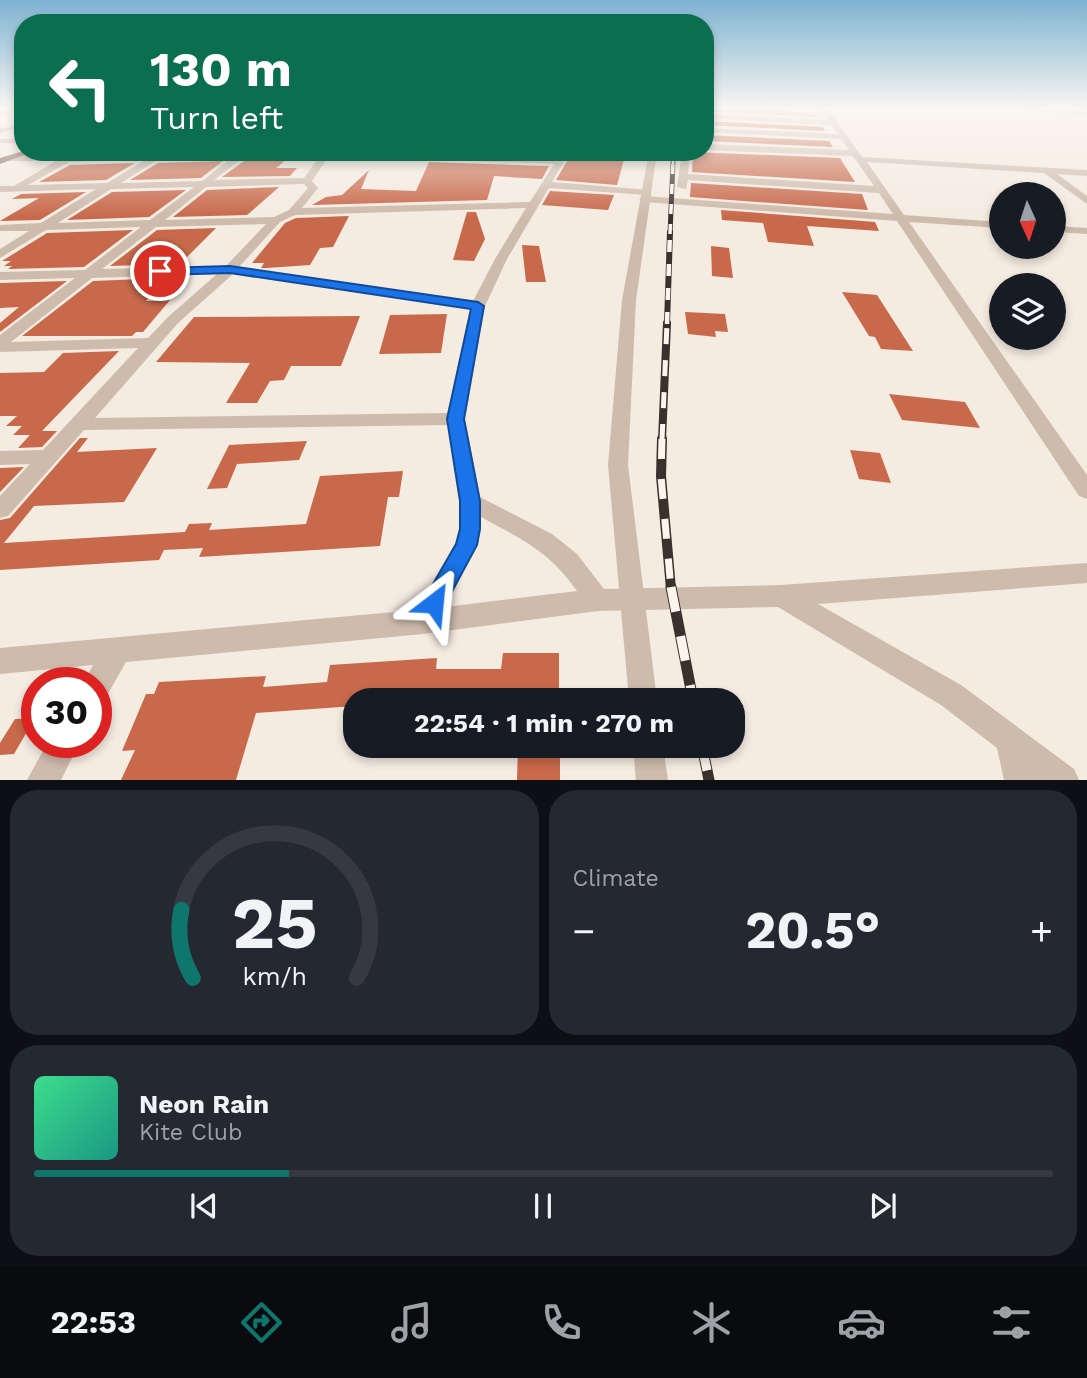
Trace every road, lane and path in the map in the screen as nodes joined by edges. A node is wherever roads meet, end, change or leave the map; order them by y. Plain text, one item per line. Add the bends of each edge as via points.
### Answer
1 (850, 144) edge
2 (714, 148) edge
3 (857, 156) junction
4 (14, 157) edge
5 (10, 158) junction
6 (14, 158) edge
7 (0, 161) edge
8 (62, 161) edge
9 (149, 161) edge
10 (233, 161) edge
11 (321, 161) edge
12 (561, 161) edge
13 (651, 161) edge
14 (685, 161) edge
15 (1046, 170) junction
16 (1087, 173) edge
17 (683, 177) junction
18 (307, 181) junction
19 (205, 183) junction
20 (546, 185) junction
21 (109, 186) junction
22 (16, 188) junction
23 (0, 189) edge
24 (882, 190) junction
25 (645, 195) junction
26 (0, 197) edge
27 (1087, 201) edge
28 (681, 202) junction
29 (533, 205) junction
30 (293, 212) junction
31 (901, 218) junction
32 (276, 220) junction
33 (153, 223) junction
34 (989, 224) edge
35 (43, 227) junction
36 (0, 228) edge
37 (1066, 230) edge
38 (1087, 231) edge
39 (0, 254) edge
40 (230, 270) junction
41 (89, 273) junction
42 (0, 276) edge
43 (478, 306) junction
44 (152, 343) junction
45 (0, 345) edge
46 (456, 419) junction
47 (77, 424) junction
48 (46, 457) junction
49 (0, 458) edge
50 (1087, 491) edge
51 (470, 501) junction
52 (0, 510) edge
53 (1087, 573) edge
54 (781, 596) junction
55 (632, 598) junction
56 (598, 600) junction
57 (423, 622) junction
58 (118, 650) junction
59 (0, 661) edge
60 (108, 667) edge
61 (642, 688) edge
62 (1010, 741) junction
63 (55, 758) edge
64 (649, 758) edge
65 (43, 779) edge
66 (652, 779) edge
67 (1020, 779) edge
68 (1063, 779) edge

1 - 3 street
2 - 3 street
3 - 15 street
3 - 24 street
4 - 5 main road
5 - 6 street
5 - 7 main road
8 - 22 street
9 - 21 street
10 - 19 street
11 - 18 street
12 - 20 street
13 - 25 street
14 - 17 street
15 - 16 street
15 - 27 street
17 - 24 street
17 - 28 street
18 - 19 street
18 - 30 street via 312,191
19 - 21 street
19 - 33 street
20 - 25 street
20 - 29 street
21 - 22 street
21 - 35 street
22 - 23 street
22 - 26 street
24 - 31 street
25 - 28 street
25 - 55 street via 629,300 618,465
28 - 31 street
29 - 30 street
29 - 43 street
30 - 32 street
31 - 34 street
31 - 50 street
32 - 33 street
32 - 40 street
33 - 35 street
33 - 41 street
35 - 36 street
35 - 39 street
37 - 38 street
40 - 41 street
40 - 43 street
40 - 44 street
41 - 42 street
41 - 45 street
43 - 46 street
44 - 45 street
44 - 47 street
46 - 47 street
46 - 51 street
47 - 48 street
48 - 49 street
48 - 52 street
51 - 56 street via 544,540 569,561
51 - 57 street via 466,545
53 - 54 street
54 - 55 street
54 - 62 street via 951,695
55 - 56 street
55 - 61 street
56 - 57 street
57 - 58 street
58 - 59 street
58 - 60 street
62 - 67 street
62 - 68 street
63 - 65 street
64 - 66 street

